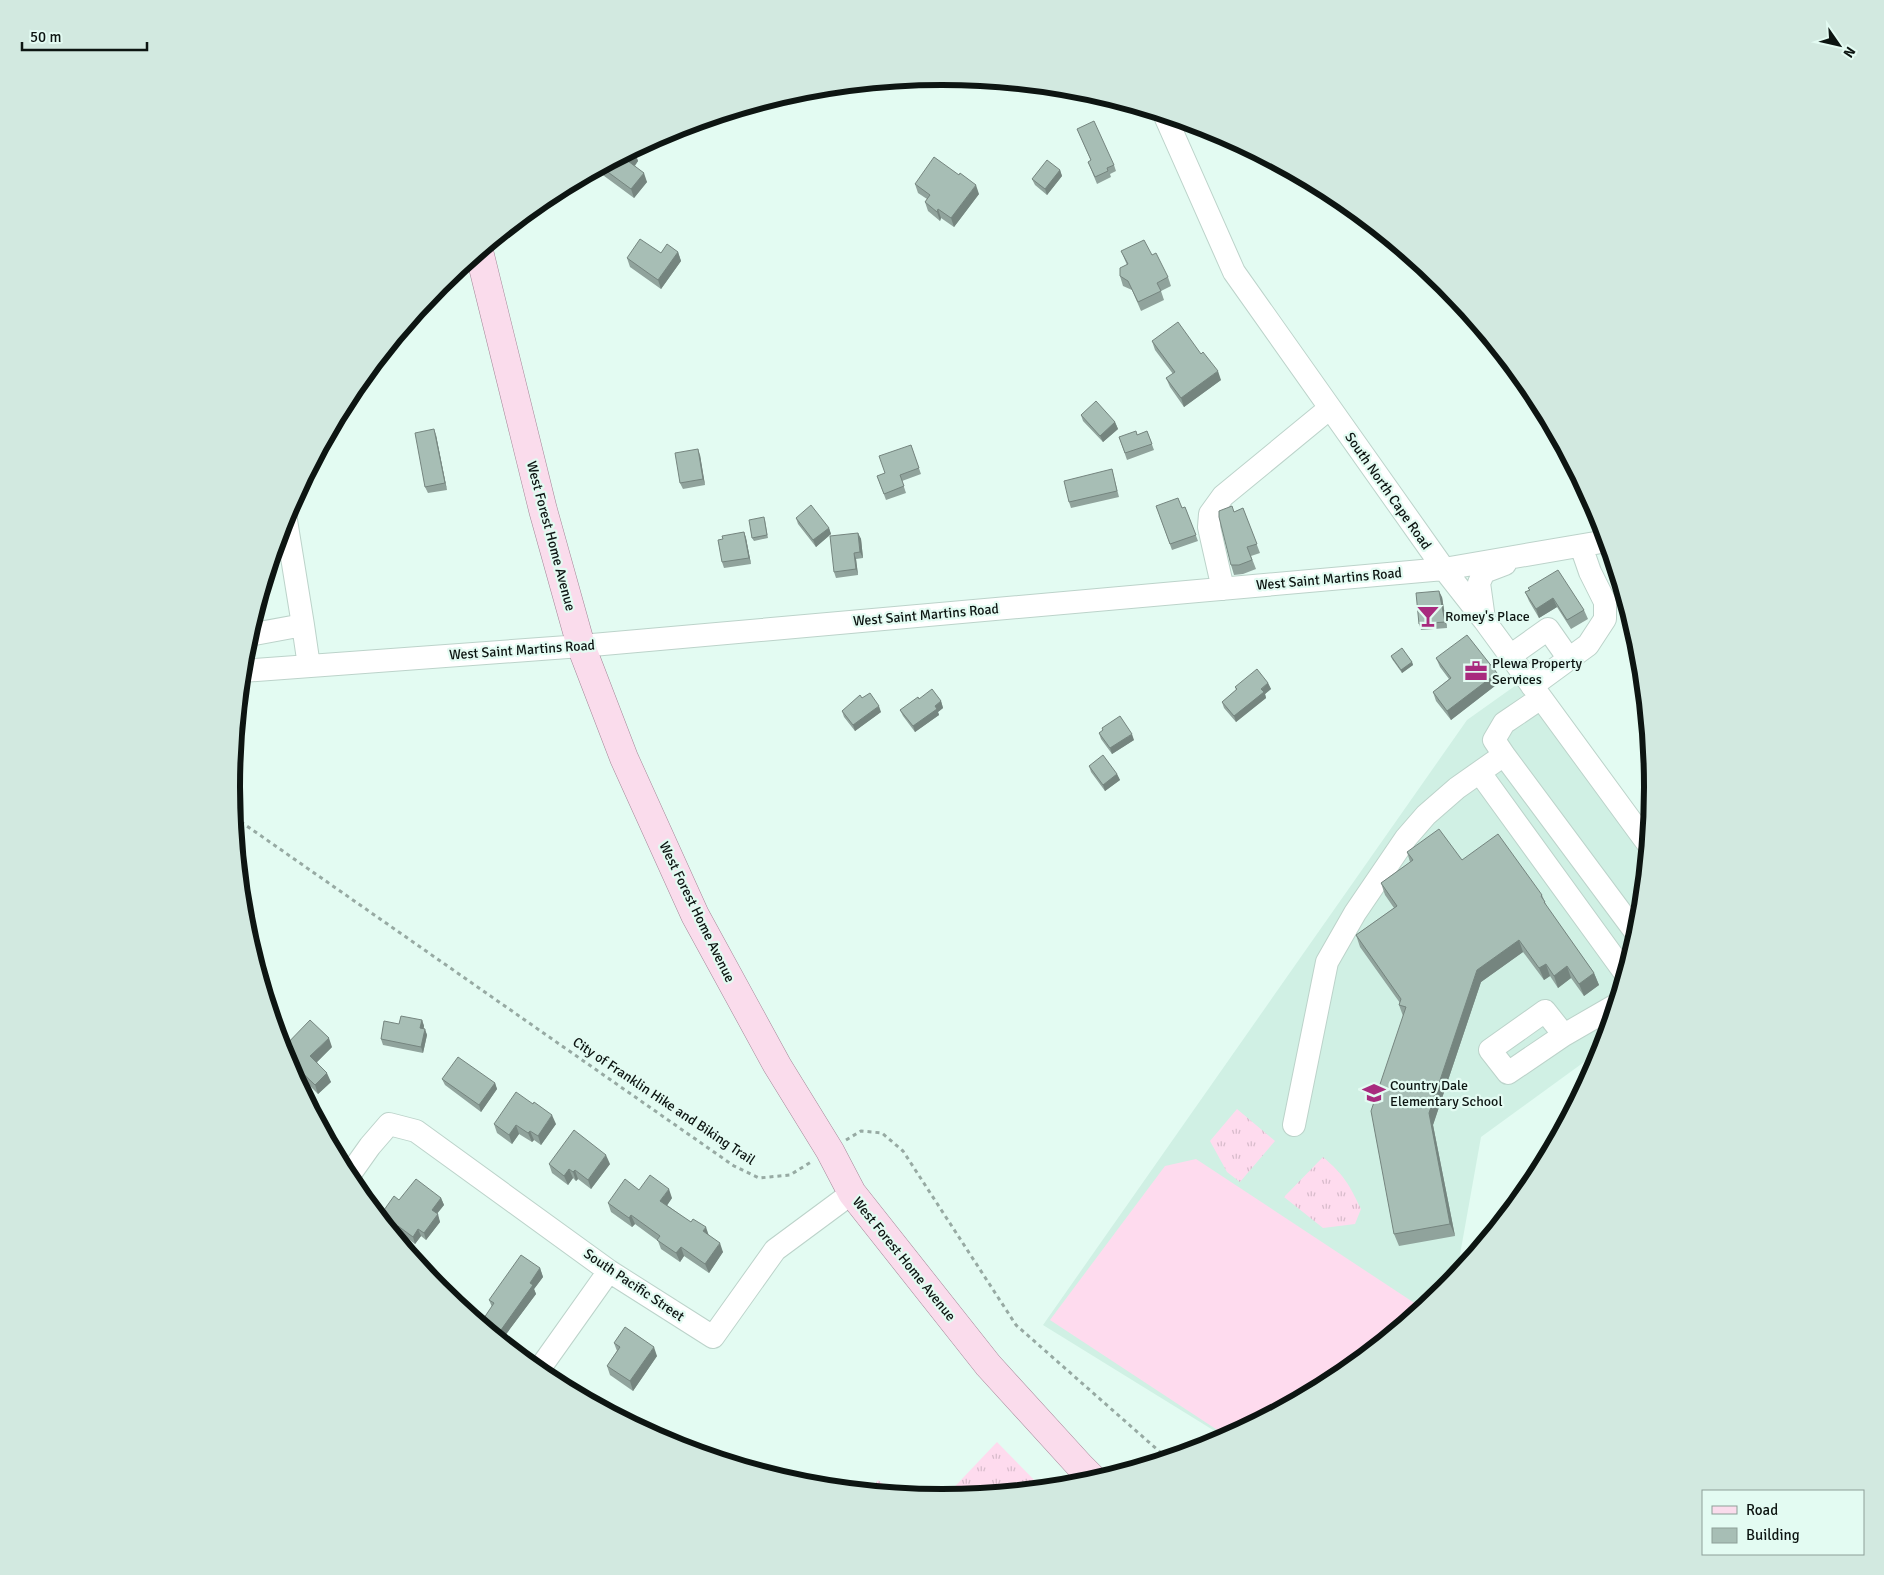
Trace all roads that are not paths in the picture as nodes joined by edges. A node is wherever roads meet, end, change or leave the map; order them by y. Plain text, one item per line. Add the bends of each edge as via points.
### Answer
1 (1169, 122) edge
2 (480, 258) edge
3 (1330, 408) junction
4 (288, 532) edge
5 (1600, 542) edge
6 (1581, 546) junction
7 (1528, 555) junction
8 (1444, 569) junction
9 (1224, 589) junction
10 (1484, 620) junction
11 (303, 625) junction
12 (257, 633) edge
13 (581, 646) junction
14 (1510, 656) junction
15 (1569, 659) junction
16 (309, 666) junction
17 (250, 670) edge
18 (1537, 692) junction
19 (1504, 756) junction
20 (1480, 773) junction
21 (1643, 837) edge
22 (1631, 926) edge
23 (1621, 968) edge
24 (1608, 1010) edge
25 (1564, 1035) dead end
26 (1294, 1125) dead end
27 (353, 1170) edge
28 (852, 1193) junction
29 (609, 1270) junction
30 (542, 1365) edge
31 (1089, 1475) edge

1 - 3 street, South North Cape Road via 1234,272
2 - 13 main road, West Forest Home Avenue via 543,510
3 - 8 street, South North Cape Road
3 - 9 street via 1223,496 1210,514 1209,527
4 - 11 street
5 - 6 street, West Saint Martins Road
6 - 7 street, West Saint Martins Road
6 - 15 street via 1605,602 1605,619 1588,645
7 - 8 street, West Saint Martins Road
7 - 10 street via 1484,572 1479,583
8 - 9 street, West Saint Martins Road
8 - 10 street, South North Cape Road
9 - 13 street, West Saint Martins Road
10 - 14 street, South North Cape Road
11 - 12 street
11 - 16 street
13 - 16 street, West Saint Martins Road
13 - 28 main road, West Forest Home Avenue via 624,758 695,915
14 - 15 street via 1548,629
14 - 18 street, South North Cape Road
15 - 18 street
16 - 17 street, West Saint Martins Road
18 - 19 street via 1504,723 1494,740
18 - 21 street, South North Cape Road
19 - 20 street
19 - 22 street
20 - 23 street
20 - 26 street via 1426,815 1406,838 1327,962
24 - 25 street
27 - 29 street, South Pacific Street via 389,1124 416,1131
28 - 29 street, South Pacific Street via 775,1250 712,1337
28 - 31 main road, West Forest Home Avenue via 988,1365
29 - 30 street

